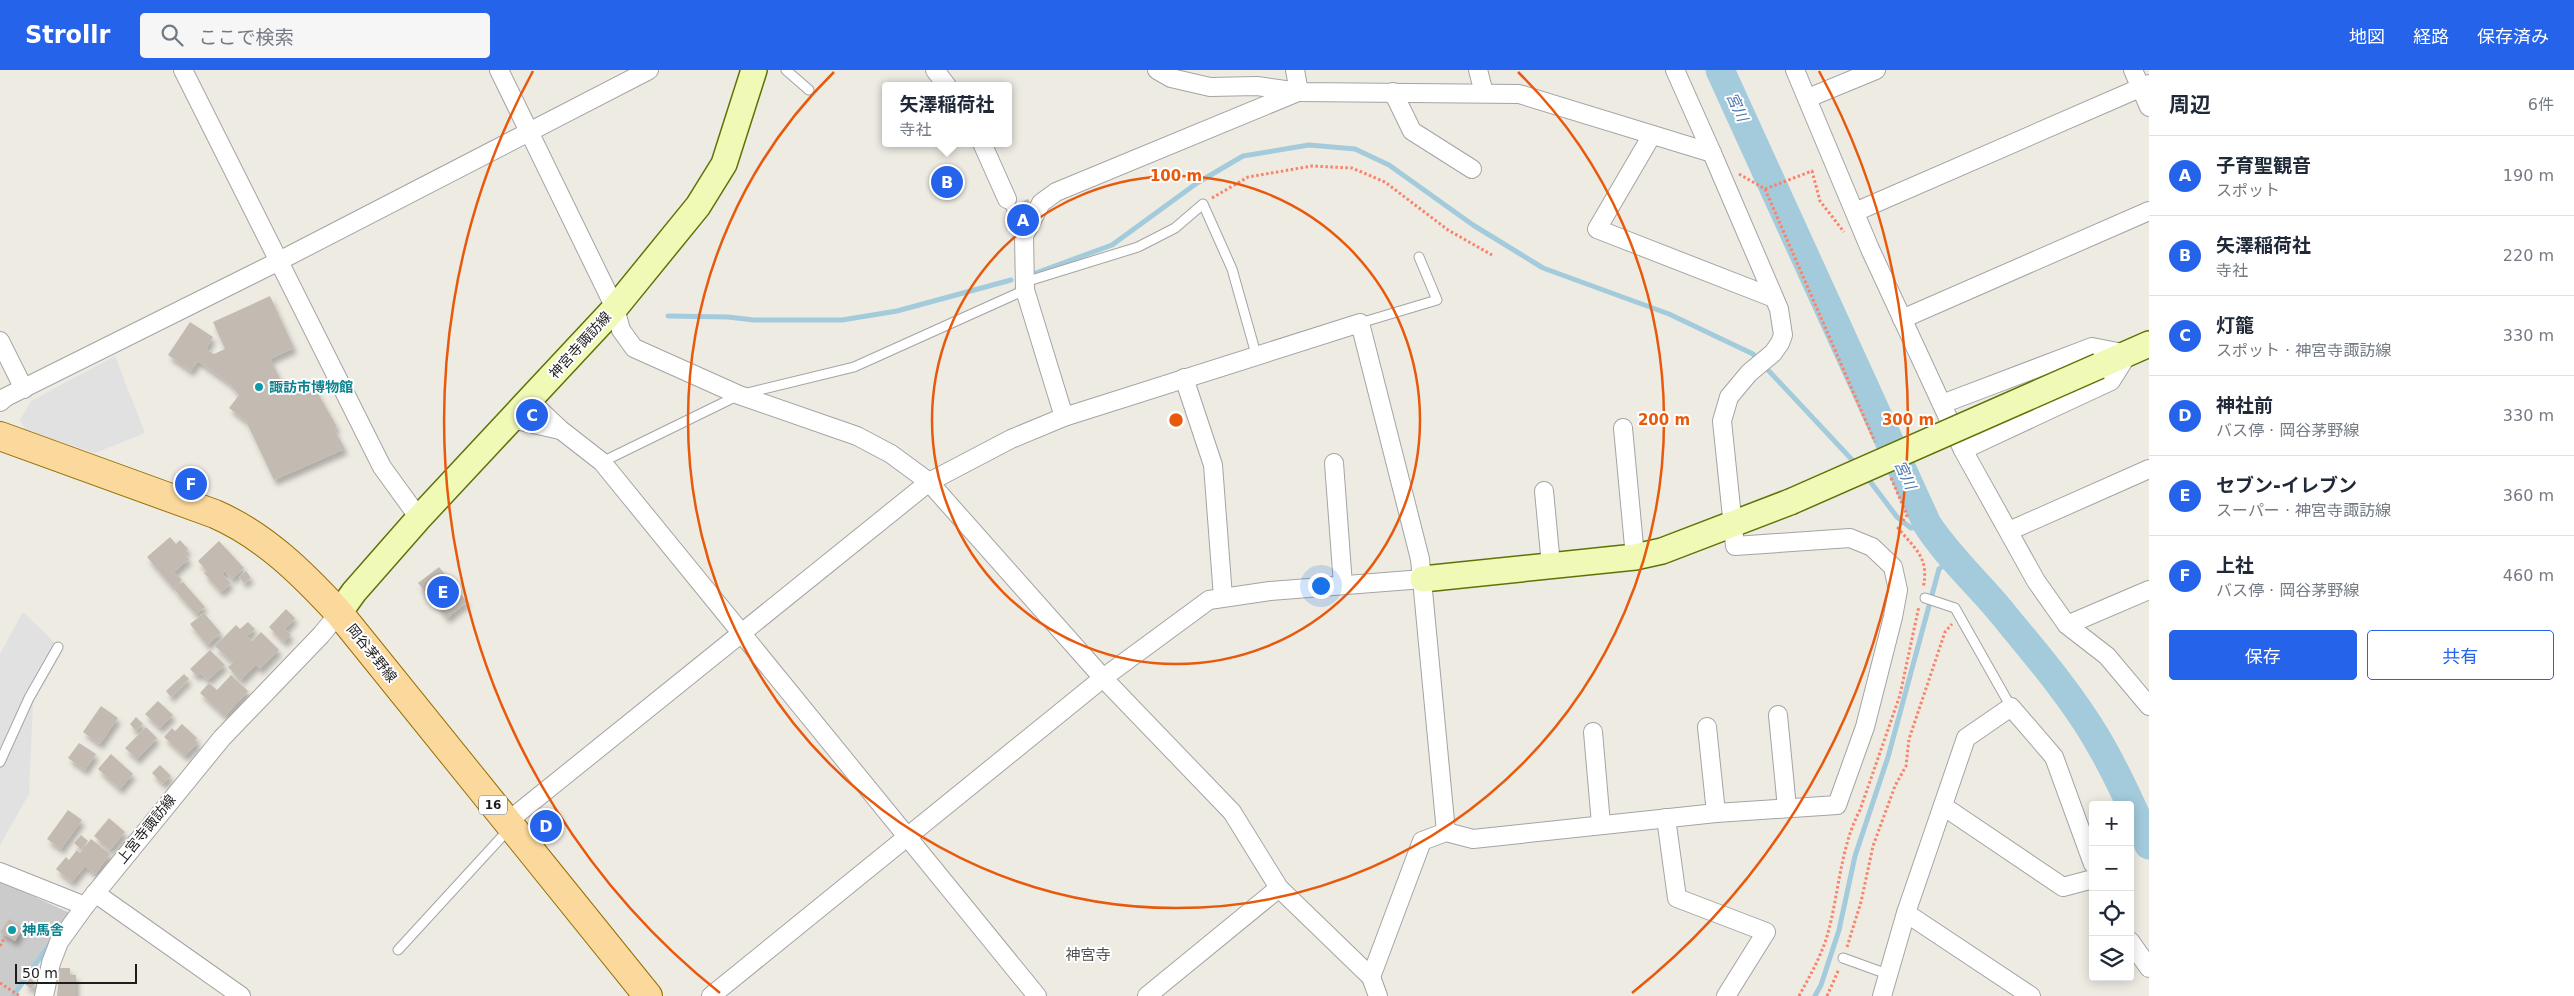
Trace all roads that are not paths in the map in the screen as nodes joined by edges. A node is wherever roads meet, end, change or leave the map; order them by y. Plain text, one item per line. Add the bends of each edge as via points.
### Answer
1 (183, 70) edge
2 (500, 70) edge
3 (649, 70) edge
4 (754, 70) edge
5 (786, 70) edge
6 (934, 70) edge
7 (1157, 70) edge
8 (1295, 70) edge
9 (1478, 70) edge
10 (1675, 70) edge
11 (1795, 70) edge
12 (1876, 70) edge
13 (2133, 70) edge
14 (944, 82) edge
15 (2145, 86) edge
16 (809, 90) dead end
17 (1299, 92) junction
18 (1393, 92) junction
19 (1484, 93) junction
20 (1808, 98) junction
21 (2149, 107) edge
22 (530, 132) junction
23 (1652, 135) junction
24 (984, 147) edge
25 (1712, 153) junction
26 (1472, 169) dead end
27 (1007, 198) joint
28 (2149, 211) edge
29 (1855, 212) junction
30 (1024, 236) junction
31 (1419, 257) dead end
32 (279, 261) junction
33 (1025, 286) junction
34 (1774, 298) junction
35 (614, 308) junction
36 (1902, 318) junction
37 (1360, 323) junction
38 (0, 341) edge
39 (2138, 349) edge
40 (1256, 354) junction
41 (1184, 378) junction
42 (24, 389) junction
43 (739, 395) junction
44 (530, 401) junction
45 (0, 402) edge
46 (1942, 404) junction
47 (1064, 417) junction
48 (512, 419) junction
49 (1623, 428) dead end
50 (561, 430) junction
51 (0, 436) edge
52 (1963, 450) junction
53 (602, 462) junction
54 (1334, 463) dead end
55 (2149, 469) edge
56 (929, 482) junction
57 (1544, 491) dead end
58 (420, 518) junction
59 (1731, 526) junction
60 (2009, 531) junction
61 (1636, 558) junction
62 (1550, 564) junction
63 (1423, 579) junction
64 (1343, 585) junction
65 (2149, 590) edge
66 (1223, 597) junction
67 (1922, 598) road end
68 (339, 613) junction
69 (2067, 625) junction
70 (741, 632) junction
71 (58, 647) dead end
72 (1103, 678) junction
73 (2149, 706) edge
74 (2011, 707) junction
75 (1778, 715) dead end
76 (1707, 726) dead end
77 (1593, 732) dead end
78 (0, 762) edge
79 (1943, 806) junction
80 (1787, 808) junction
81 (1716, 814) junction
82 (1666, 818) junction
83 (1601, 824) junction
84 (509, 825) junction
85 (1446, 832) junction
86 (907, 839) junction
87 (2089, 853) edge
88 (0, 872) edge
89 (2089, 880) edge
90 (1279, 888) junction
91 (90, 899) junction
92 (1906, 914) junction
93 (2134, 947) edge
94 (398, 950) dead end
95 (1843, 958) road end
96 (2149, 968) edge
97 (1890, 975) junction
98 (1371, 977) junction
99 (44, 996) edge
100 (241, 996) edge
101 (648, 996) edge
102 (711, 996) edge
103 (1037, 996) edge
104 (1147, 996) edge
105 (1378, 996) edge
106 (1726, 996) edge
107 (1882, 996) edge
108 (2031, 996) edge

1 - 32 street
2 - 22 street
3 - 22 street
4 - 35 street, 神宮寺諏訪線 via 733,141 716,178 698,206
5 - 16 lane
6 - 14 street
7 - 17 street via 1171,78 1210,87 1257,86
8 - 17 street
9 - 19 street
10 - 25 street
11 - 20 street
12 - 20 street
13 - 15 street
15 - 21 street
15 - 29 street
17 - 18 street
17 - 30 street via 1056,192 1041,203
18 - 19 street
18 - 26 street via 1412,130
19 - 23 street via 1519,94
20 - 29 street
22 - 32 street
22 - 35 street
23 - 25 street
23 - 34 street via 1597,229
24 - 27 street
25 - 34 street
27 - 30 lane
28 - 36 street
29 - 36 street
30 - 33 street
31 - 37 lane via 1437,300
32 - 42 street
32 - 58 street via 382,467
33 - 40 lane via 1138,247 1175,228 1203,204 1232,269
33 - 43 lane via 854,367
33 - 47 street
34 - 59 street via 1780,309 1783,334 1773,353 1749,373 1729,397 1722,421
35 - 43 street via 621,330 634,348
35 - 44 street, 神宮寺諏訪線
36 - 46 street
37 - 40 street
37 - 63 street
38 - 42 street
39 - 46 street via 2092,347
39 - 52 street via 2111,381
39 - 59 street, bridge
40 - 41 street
41 - 47 street
41 - 66 street via 1213,465
42 - 45 street
43 - 53 lane
43 - 56 street via 857,436 891,454
44 - 48 street, 神宮寺諏訪線
44 - 50 street
46 - 52 street
47 - 56 street via 1011,439
48 - 50 street
48 - 58 street, 神宮寺諏訪線
49 - 61 street
50 - 53 street
51 - 68 main road, 岡谷茅野線 / 16 via 237,524 294,566
52 - 60 street
53 - 70 street
54 - 64 street
55 - 60 street
56 - 70 street
56 - 72 street
57 - 62 street
58 - 68 street, 神宮寺諏訪線
59 - 61 street
59 - 80 street via 1735,546 1850,538 1872,547 1884,557 1893,567 1898,590 1865,727 1837,804
60 - 69 street via 2036,581
61 - 62 street
62 - 63 street
63 - 64 street
63 - 85 street
64 - 66 street
65 - 69 street
66 - 72 street via 1209,600 1192,610
67 - 74 lane via 1955,608
68 - 84 main road, 岡谷茅野線 / 16
68 - 91 street, 上宮寺諏訪線 via 216,745
69 - 73 street via 2106,656
70 - 84 street
70 - 86 street
71 - 78 lane via 29,698
72 - 86 street
72 - 90 street via 1232,812
74 - 79 street via 1966,738
74 - 87 street via 2054,757
75 - 80 street
76 - 81 street
77 - 83 street
79 - 89 street via 2063,887
79 - 92 street
80 - 81 street
81 - 82 street
82 - 83 street
82 - 106 street via 1677,898 1766,932
83 - 85 street via 1473,839
84 - 94 lane
84 - 101 main road, 岡谷茅野線 / 16
85 - 98 street via 1422,841
86 - 102 street
86 - 103 street
88 - 91 street
90 - 98 street
90 - 104 street
91 - 99 street, 上宮寺諏訪線 via 59,942
91 - 100 street
92 - 97 street
92 - 108 street
93 - 96 street
95 - 97 lane
97 - 107 street
98 - 105 street

